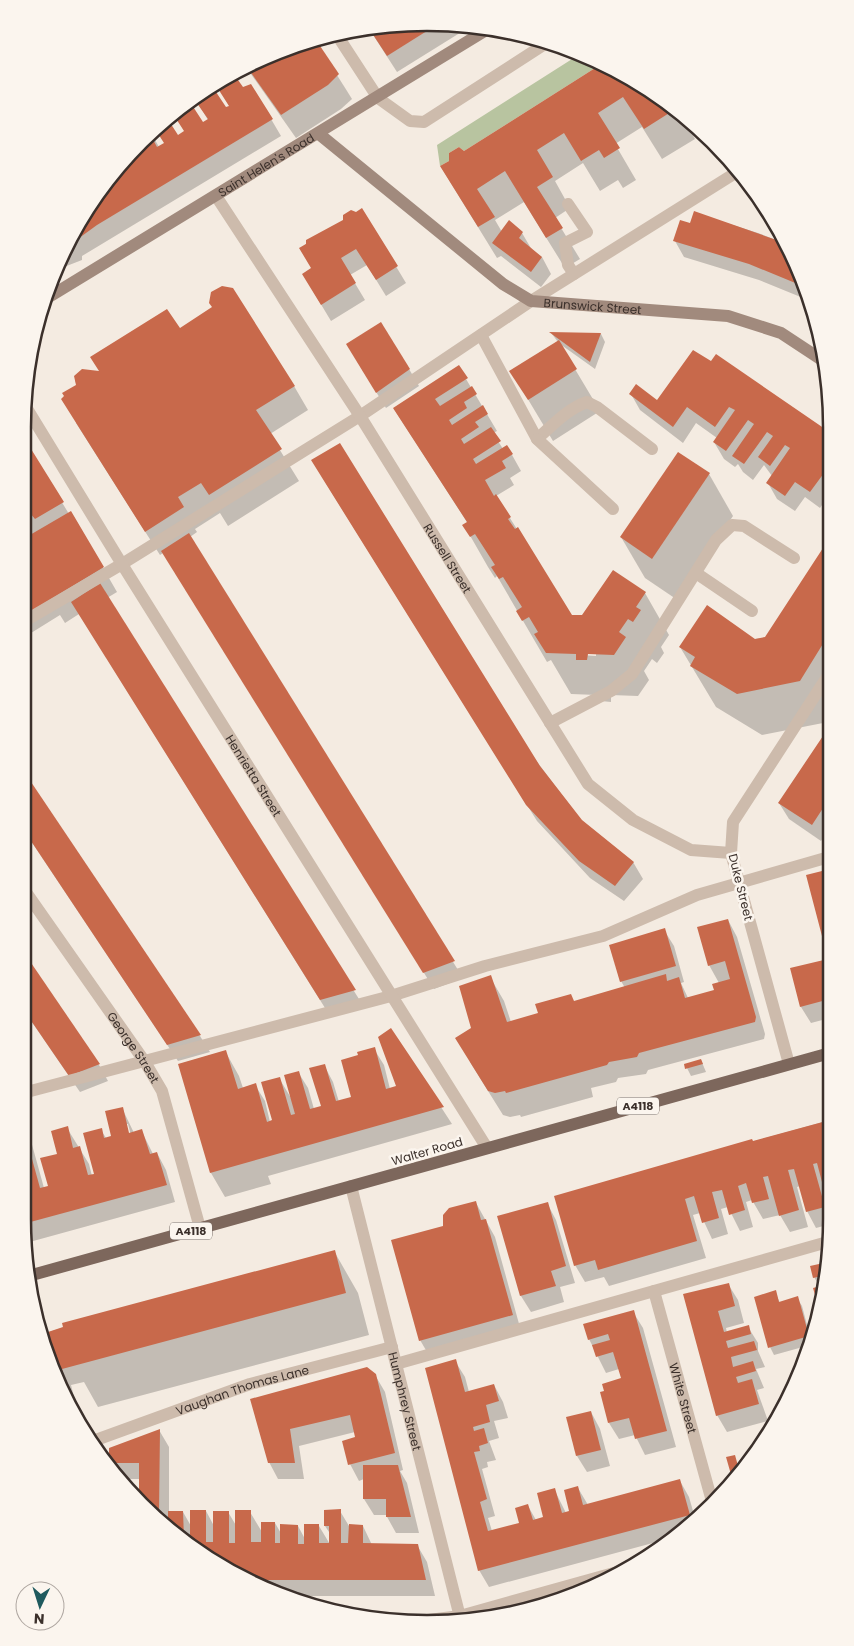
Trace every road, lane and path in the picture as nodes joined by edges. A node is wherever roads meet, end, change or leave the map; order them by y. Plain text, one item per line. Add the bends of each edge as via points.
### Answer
1 (479, 35) edge
2 (341, 41) edge
3 (539, 48) edge
4 (378, 98) junction
5 (319, 134) junction
6 (732, 175) edge
7 (216, 196) junction
8 (568, 204) dead end
9 (574, 274) junction
10 (54, 294) edge
11 (531, 301) junction
12 (481, 335) junction
13 (816, 356) edge
14 (31, 416) edge
15 (360, 416) junction
16 (537, 439) junction
17 (652, 449) dead end
18 (613, 509) dead end
19 (794, 558) dead end
20 (122, 564) junction
21 (696, 573) junction
22 (752, 611) dead end
23 (31, 617) edge
24 (823, 683) edge
25 (550, 724) junction
26 (731, 853) junction
27 (823, 859) edge
28 (739, 883) junction
29 (31, 899) edge
30 (391, 996) junction
31 (823, 1055) edge
32 (145, 1062) junction
33 (789, 1064) junction
34 (31, 1091) edge
35 (487, 1148) junction
36 (351, 1186) junction
37 (200, 1228) junction
38 (822, 1243) edge
39 (35, 1274) edge
40 (654, 1290) junction
41 (392, 1348) junction
42 (396, 1364) junction
43 (98, 1439) edge
44 (710, 1495) edge
45 (585, 1582) edge
46 (496, 1608) edge
47 (459, 1613) edge

1 - 4 street, Saint Helen's Road
2 - 4 street
3 - 4 street via 424,122 410,120
4 - 5 street, Saint Helen's Road
5 - 7 street, Saint Helen's Road
5 - 11 street, Brunswick Street via 503,284
6 - 9 street
7 - 10 street, Saint Helen's Road
7 - 15 street, Russell Street
8 - 9 street via 587,232 565,243 568,265
9 - 11 street
11 - 12 street
11 - 13 street, Brunswick Street via 728,316 781,333
12 - 15 street
12 - 16 street
14 - 20 street, Henrietta Street
15 - 20 street
15 - 25 street, Russell Street
16 - 17 street via 576,406 587,402
16 - 18 street
19 - 21 street via 744,526 732,525 716,540
20 - 23 street
20 - 30 street, Henrietta Street
21 - 22 street
21 - 25 street via 632,674 611,691
24 - 26 street, Duke Street via 733,822
25 - 26 street, Russell Street via 588,784 633,820 691,850
26 - 28 street, Duke Street
27 - 28 street
28 - 30 street via 697,895 603,936 486,966
28 - 33 street, Duke Street
29 - 32 street, George Street
30 - 32 street
30 - 35 street, Henrietta Street
31 - 33 main road, Walter Road / A4118
32 - 34 street
32 - 37 street, George Street via 162,1091
33 - 35 main road, Walter Road / A4118
35 - 36 main road, Walter Road / A4118
36 - 37 main road, Walter Road / A4118
36 - 41 street, Humphrey Street
37 - 39 main road, Walter Road / A4118
38 - 40 street
40 - 42 street
40 - 44 street, White Street
41 - 42 street, Humphrey Street
41 - 43 street, Vaughan Thomas Lane via 250,1384
42 - 47 street, Humphrey Street
45 - 46 street

